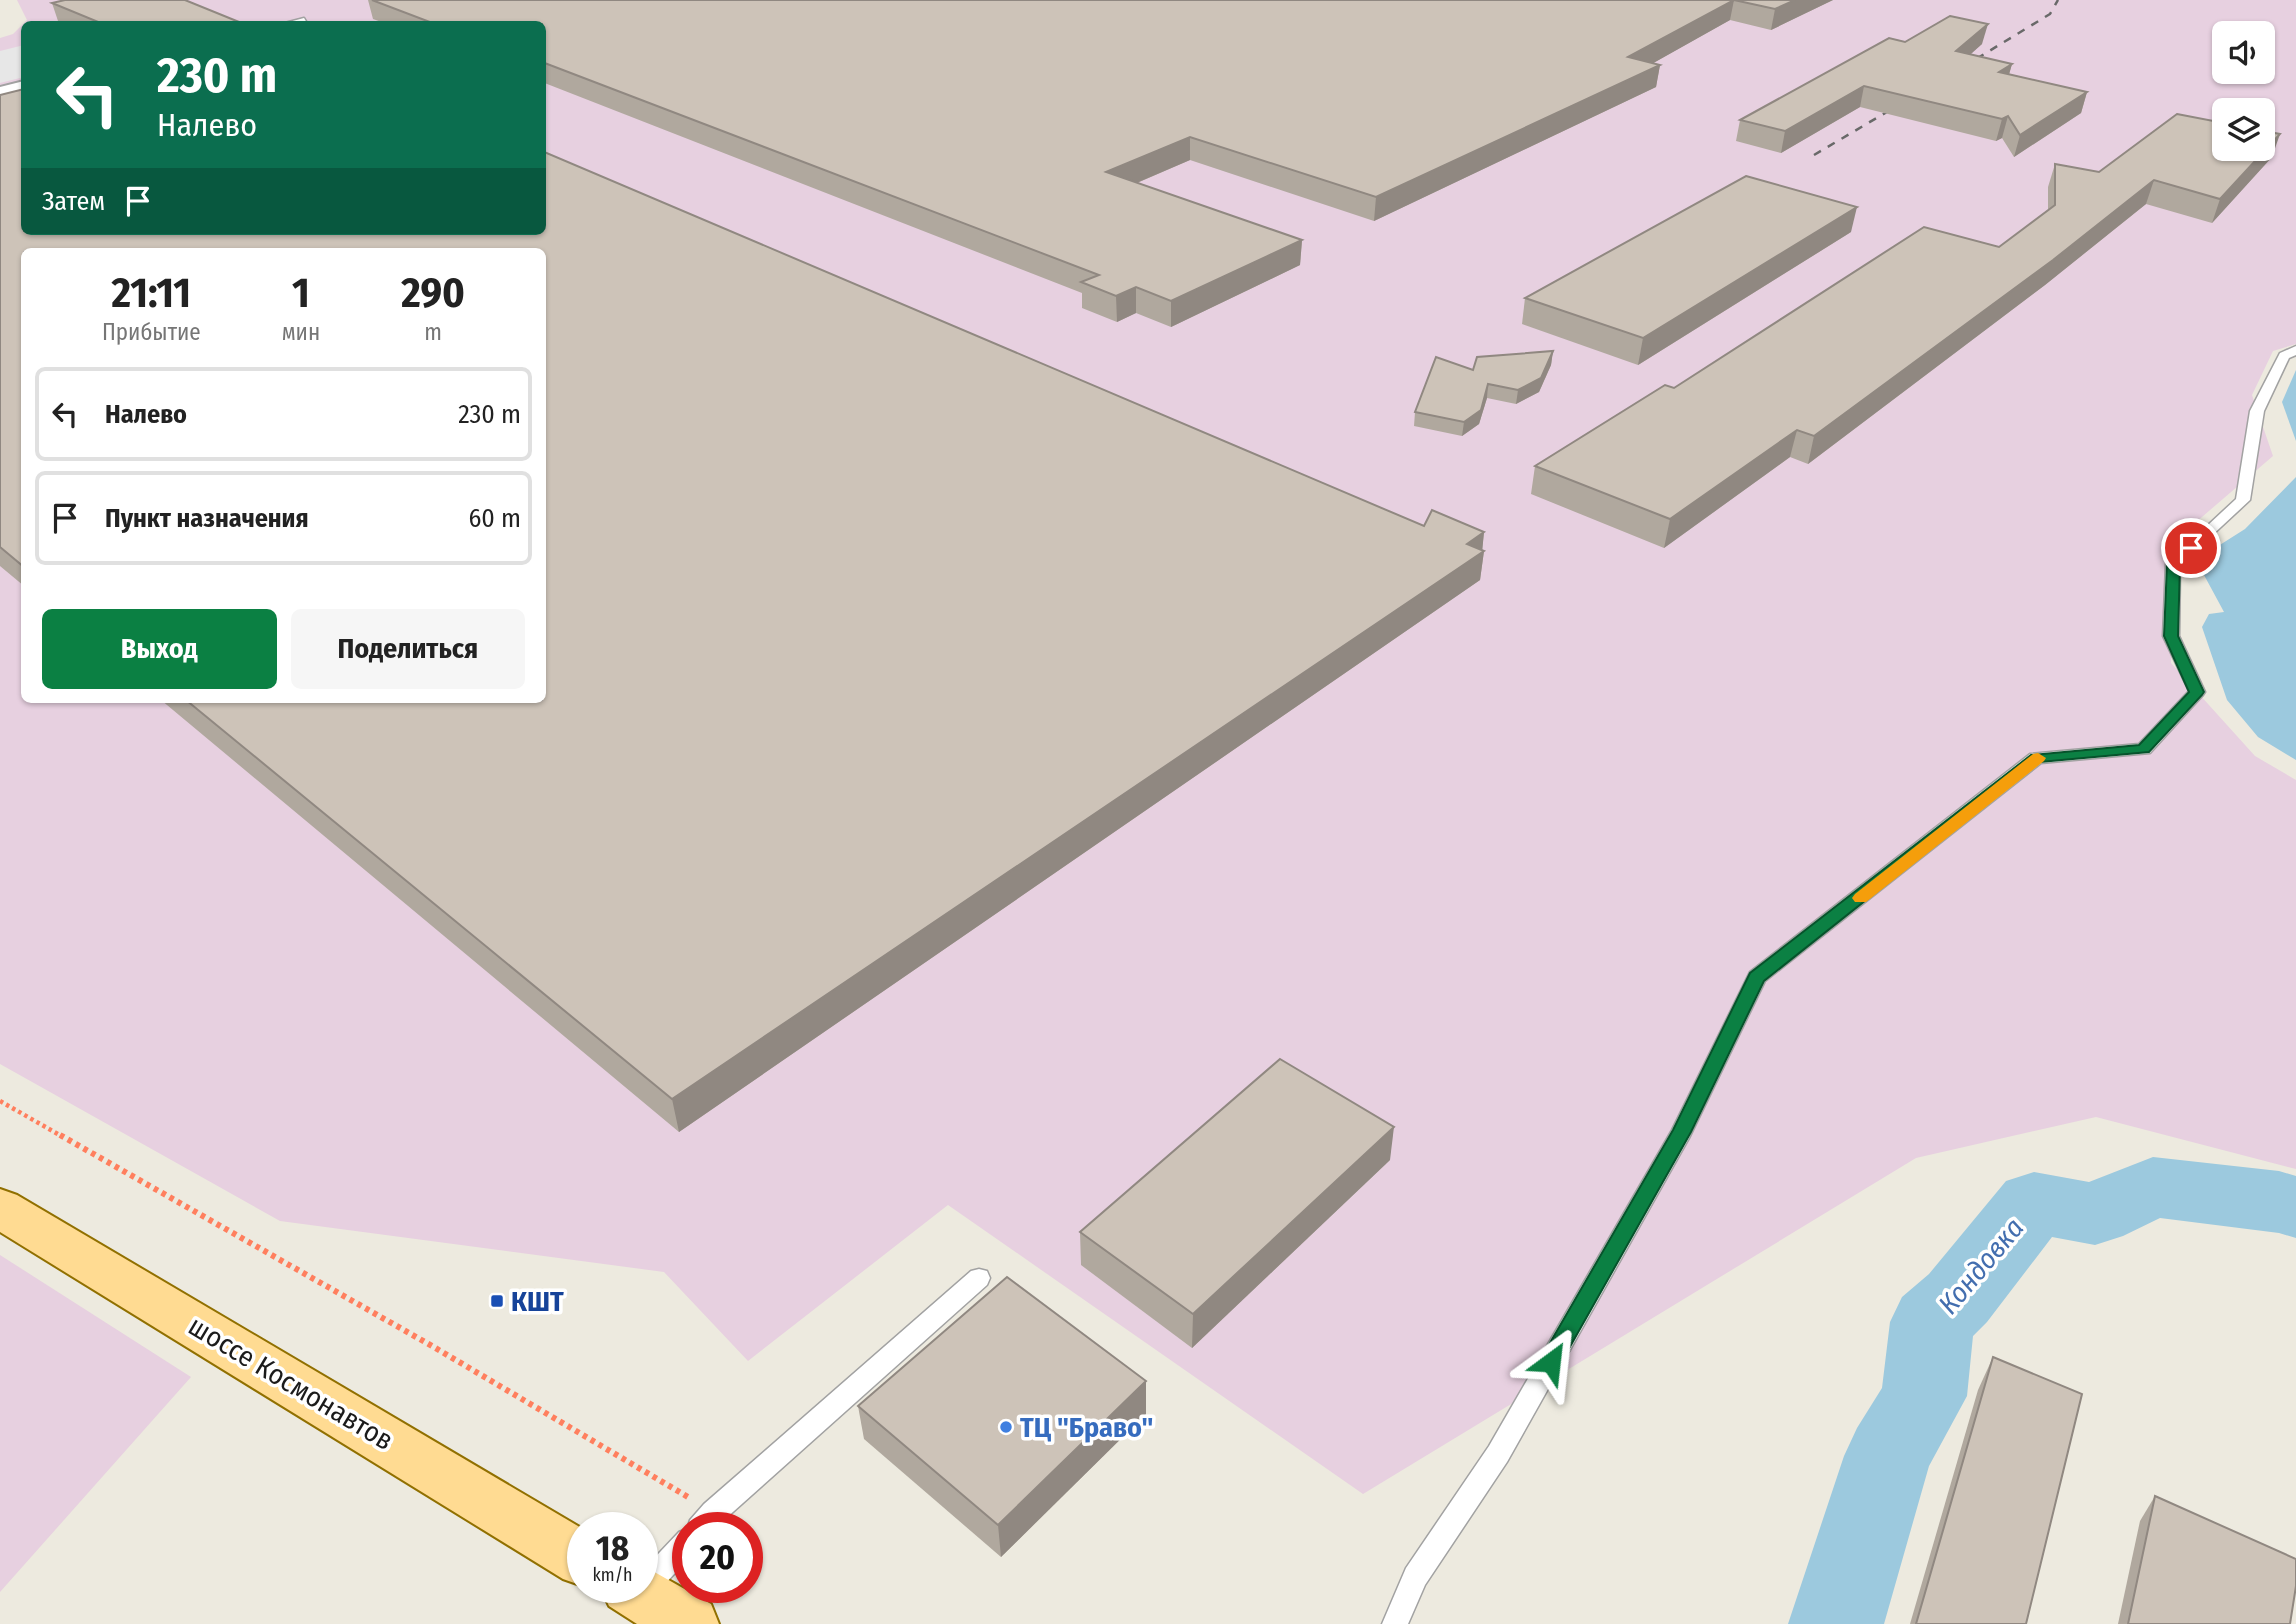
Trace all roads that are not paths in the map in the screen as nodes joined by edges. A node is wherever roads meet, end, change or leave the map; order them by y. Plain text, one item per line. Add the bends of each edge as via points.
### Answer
1 (304, 20) dead end
2 (299, 21) edge
3 (21, 87) edge
4 (0, 92) edge
5 (2296, 349) edge
6 (0, 1208) edge
7 (979, 1278) dead end
8 (715, 1512) edge
9 (567, 1550) edge
10 (672, 1555) edge
11 (658, 1568) edge
12 (655, 1603) edge
13 (690, 1624) edge
14 (1395, 1624) edge

1 - 2 lane
3 - 4 street
5 - 14 lane via 2284,356 2257,411 2242,500 2174,564 2171,636 2197,692 2144,749 2036,758 1757,978 1682,1132 1498,1454 1415,1577
6 - 9 main road, шоссе Космонавтов
7 - 8 lane
10 - 11 lane
12 - 13 main road

